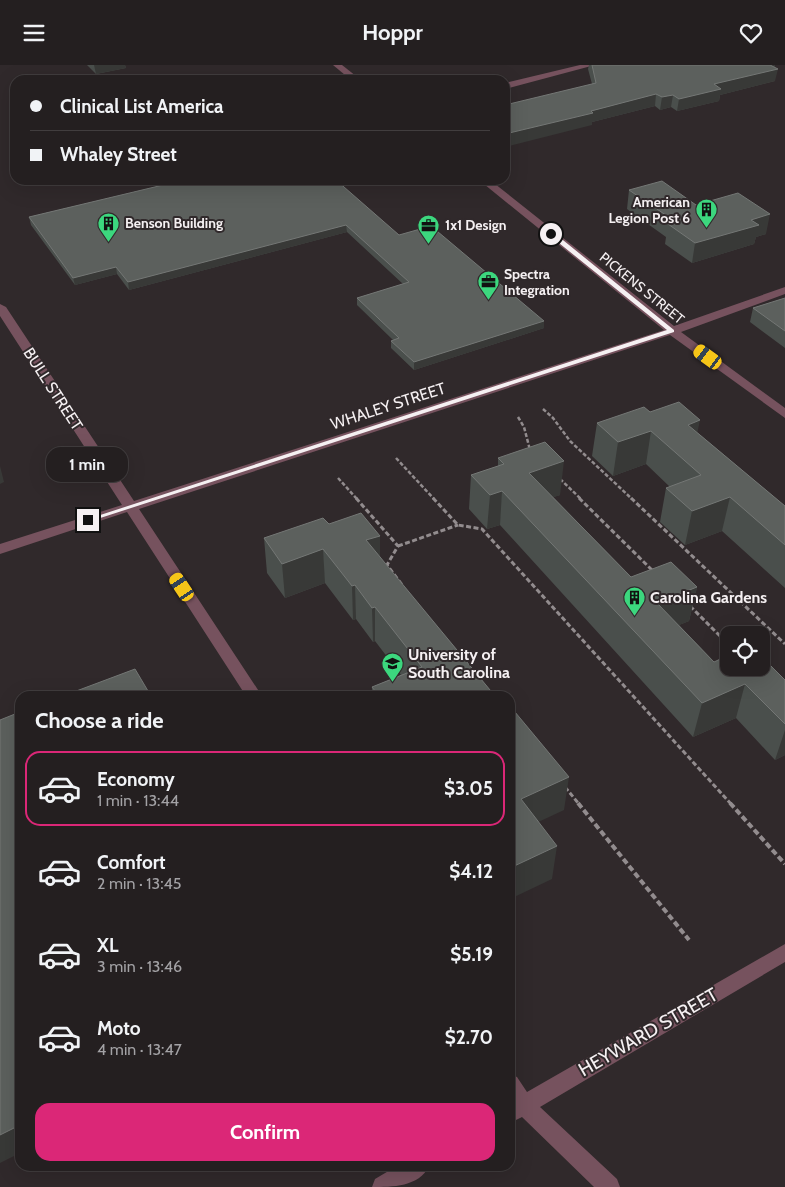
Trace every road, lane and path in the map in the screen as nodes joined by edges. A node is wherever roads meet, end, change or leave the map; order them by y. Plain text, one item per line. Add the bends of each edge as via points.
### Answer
1 (337, 65) edge
2 (591, 65) edge
3 (350, 75) edge
4 (510, 85) edge
5 (490, 185) edge
6 (785, 290) edge
7 (0, 307) edge
8 (672, 331) junction
9 (543, 409) dead end
10 (785, 415) edge
11 (518, 417) dead end
12 (532, 452) edge
13 (396, 458) dead end
14 (558, 477) edge
15 (338, 478) dead end
16 (128, 506) junction
17 (458, 525) junction
18 (398, 546) junction
19 (0, 549) edge
20 (658, 575) edge
21 (405, 588) edge
22 (686, 603) edge
23 (720, 636) edge
24 (785, 644) edge
25 (251, 691) edge
26 (560, 779) edge
27 (785, 864) edge
28 (689, 940) dead end
29 (785, 952) edge
30 (517, 1109) edge
31 (410, 1171) edge
32 (383, 1187) edge
33 (609, 1187) edge

1 - 3 street
2 - 4 street
5 - 8 street, PICKENS STREET
6 - 8 street, WHALEY STREET
7 - 16 street, BULL STREET
8 - 10 street, PICKENS STREET
8 - 16 street, WHALEY STREET
9 - 24 path via 570,441
11 - 12 path via 526,426 526,443
13 - 17 path
14 - 20 path
15 - 18 path
16 - 19 street, WHALEY STREET
16 - 25 street, BULL STREET
17 - 18 path
17 - 27 path via 482,529
18 - 21 path via 386,565
22 - 23 path
26 - 28 path
29 - 30 street, HEYWARD STREET
30 - 33 street
31 - 32 street

